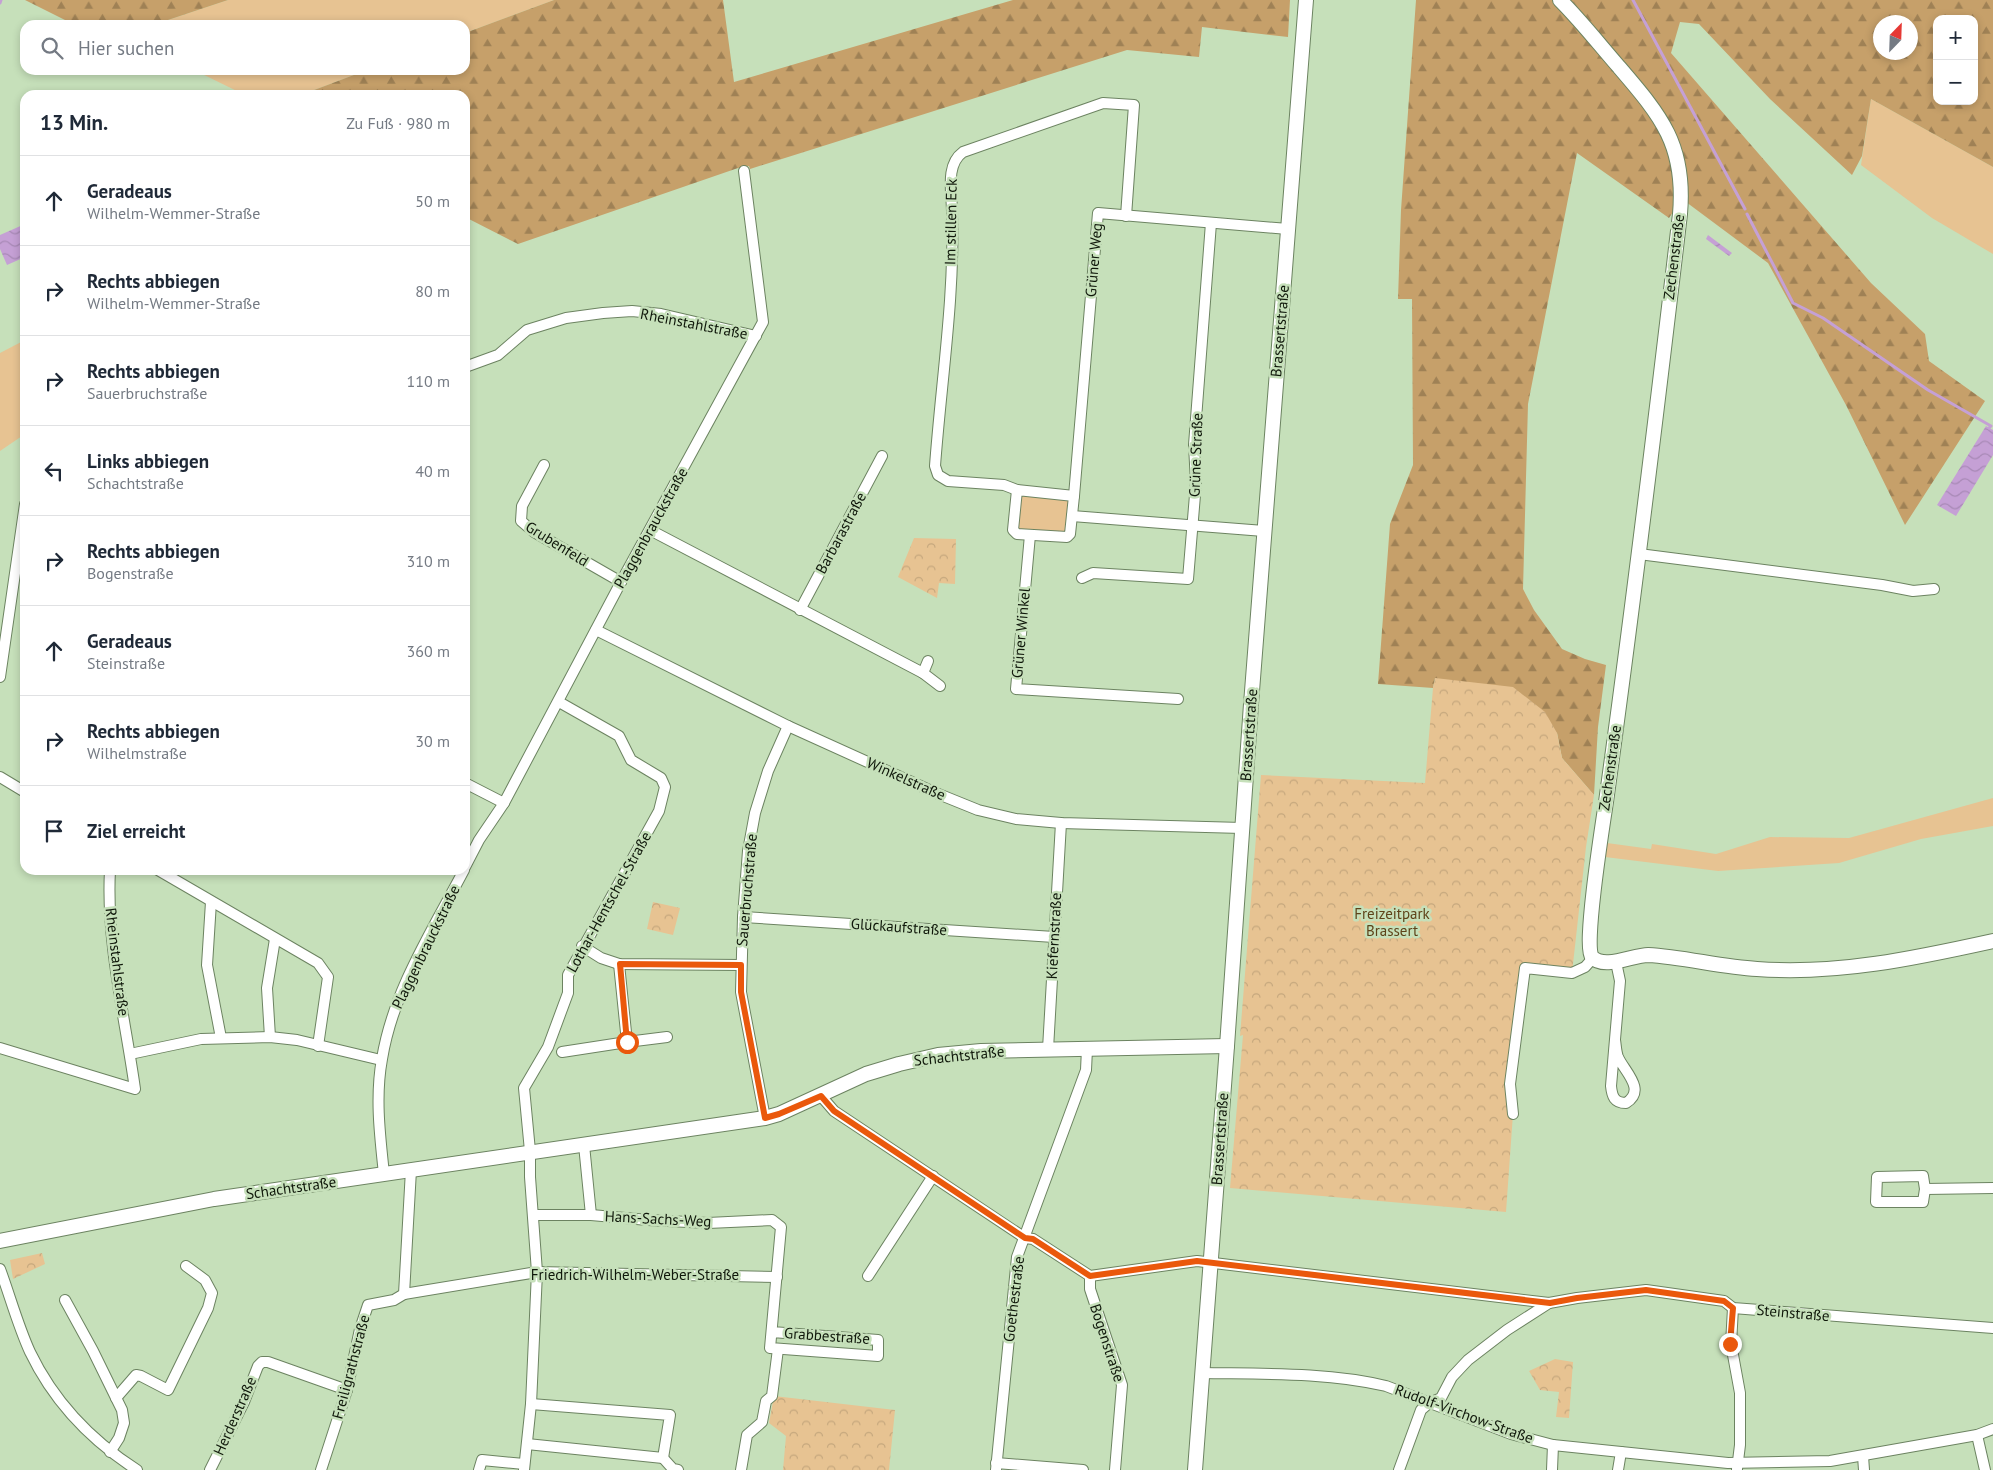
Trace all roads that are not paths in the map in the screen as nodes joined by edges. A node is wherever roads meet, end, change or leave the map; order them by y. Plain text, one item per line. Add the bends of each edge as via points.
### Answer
1 (1306, 0) edge
2 (1560, 0) edge
3 (744, 171) dead end
4 (1126, 216) junction
5 (1211, 223) junction
6 (1288, 229) junction
7 (756, 336) junction
8 (470, 364) edge
9 (882, 456) dead end
10 (544, 465) dead end
11 (1017, 490) junction
12 (1074, 496) junction
13 (1072, 516) junction
14 (1191, 525) junction
15 (650, 530) junction
16 (1264, 531) junction
17 (1030, 534) junction
18 (20, 539) edge
19 (1639, 554) junction
20 (1082, 578) dead end
21 (621, 582) junction
22 (1934, 589) dead end
23 (800, 610) junction
24 (596, 630) junction
25 (928, 661) dead end
26 (923, 674) junction
27 (0, 677) edge
28 (940, 686) dead end
29 (1178, 699) dead end
30 (558, 702) junction
31 (788, 726) junction
32 (0, 777) edge
33 (470, 786) edge
34 (20, 789) edge
35 (504, 803) junction
36 (1061, 823) junction
37 (1242, 828) junction
38 (470, 857) edge
39 (110, 875) edge
40 (166, 875) edge
41 (461, 875) edge
42 (212, 902) junction
43 (743, 917) junction
44 (1054, 937) junction
45 (275, 939) junction
46 (1993, 941) edge
47 (582, 946) junction
48 (1593, 958) junction
49 (1616, 962) junction
50 (620, 964) junction
51 (741, 965) junction
52 (667, 1036) dead end
53 (270, 1037) junction
54 (221, 1038) junction
55 (1615, 1040) junction
56 (627, 1042) junction
57 (318, 1046) junction
58 (1227, 1046) junction
59 (0, 1048) edge
60 (1048, 1049) junction
61 (1087, 1049) junction
62 (562, 1052) dead end
63 (130, 1054) junction
64 (381, 1060) junction
65 (821, 1096) junction
66 (1513, 1114) dead end
67 (765, 1118) junction
68 (584, 1145) junction
69 (530, 1151) junction
70 (410, 1170) junction
71 (384, 1174) junction
72 (933, 1176) junction
73 (1993, 1188) edge
74 (1925, 1189) junction
75 (533, 1215) junction
76 (591, 1215) junction
77 (1025, 1238) junction
78 (0, 1241) edge
79 (1209, 1264) junction
80 (186, 1266) dead end
81 (0, 1269) edge
82 (537, 1272) junction
83 (868, 1276) dead end
84 (1090, 1276) junction
85 (777, 1277) junction
86 (404, 1294) junction
87 (65, 1300) dead end
88 (1550, 1303) junction
89 (1733, 1308) junction
90 (1993, 1328) edge
91 (772, 1332) junction
92 (774, 1349) junction
93 (1202, 1373) junction
94 (347, 1390) junction
95 (116, 1398) junction
96 (1429, 1403) junction
97 (530, 1404) junction
98 (1993, 1429) edge
99 (1977, 1435) junction
100 (528, 1444) junction
101 (1553, 1445) junction
102 (110, 1452) junction
103 (1621, 1452) junction
104 (1863, 1456) junction
105 (663, 1458) junction
106 (524, 1467) edge
107 (996, 1467) edge
108 (1738, 1467) edge
109 (137, 1470) edge
110 (210, 1470) edge
111 (321, 1470) edge
112 (478, 1470) edge
113 (678, 1470) edge
114 (741, 1470) edge
115 (1084, 1470) edge
116 (1115, 1470) edge
117 (1195, 1470) edge
118 (1399, 1470) edge
119 (1552, 1470) edge
120 (1618, 1470) edge
121 (1864, 1470) edge
122 (1985, 1470) edge

1 - 6 street, Brassertstraße
2 - 19 street, Zechenstraße via 1653,107 1674,146 1680,175 1679,221
3 - 7 street, Plaggenbrauckstraße via 764,322
4 - 5 street, Grüner Weg
4 - 11 street, Im stillen Eck via 1134,105 1103,102 963,152 955,160 951,175 953,233 936,471 948,481 1004,485
4 - 12 street, Grüner Weg via 1098,213
5 - 6 street, Grüner Weg
5 - 14 street, Grüne Straße
6 - 16 street, Brassertstraße
7 - 8 street, Rheinstahlstraße via 661,314 603,313 566,318 527,330 498,355
7 - 15 street, Plaggenbrauckstraße
9 - 23 street, Barbarastraße
10 - 21 street, Grubenfeld via 522,506 521,521 534,532
11 - 12 street
11 - 17 street, Grüner Weg via 1013,530 1017,534
12 - 13 street, Grüner Weg
13 - 14 street
13 - 17 street, Grüner Weg via 1067,537
14 - 16 street
14 - 20 street, Grüne Straße via 1188,580 1093,573
15 - 21 street, Plaggenbrauckstraße
15 - 23 street
16 - 37 street, Brassertstraße
17 - 29 street, Grüner Winkel via 1016,689
18 - 27 street
19 - 22 street via 1913,591
19 - 48 street, Zechenstraße via 1588,944
21 - 24 street, Plaggenbrauckstraße
23 - 26 street
24 - 30 street, Plaggenbrauckstraße
24 - 31 street, Winkelstraße
25 - 26 street
26 - 28 street
30 - 35 street, Plaggenbrauckstraße
30 - 47 street, Lothar-Hentschel-Straße via 622,739 631,760 661,778 665,787 659,811
31 - 36 street, Winkelstraße via 978,810 1016,820
31 - 43 street, Sauerbruchstraße via 755,813 748,851
32 - 34 street
33 - 35 street
35 - 38 street, Plaggenbrauckstraße
36 - 37 street, Winkelstraße
36 - 44 street, Kiefernstraße
37 - 58 street, Brassertstraße
39 - 63 street, Rheinstahlstraße via 111,928
40 - 42 street
41 - 64 street, Plaggenbrauckstraße via 394,1010
42 - 45 street
42 - 54 street via 207,965
43 - 44 street, Glückaufstraße
43 - 51 street, Sauerbruchstraße
44 - 60 street, Kiefernstraße
45 - 53 street via 267,988
45 - 57 street via 318,963 328,977
46 - 49 street via 1893,961 1828,969 1757,970 1645,955
47 - 50 street via 600,958
47 - 69 street, Lothar-Hentschel-Straße via 568,975 568,993 548,1047 524,1088
48 - 49 street
48 - 66 street via 1585,967 1572,973 1525,968 1510,1084
49 - 55 street via 1620,981
50 - 51 street
50 - 56 street
51 - 67 street, Sauerbruchstraße via 741,992
52 - 56 street
53 - 54 street
53 - 57 street
54 - 63 street
55 - 55 street via 1612,1096 1616,1101 1626,1103 1634,1096 1634,1082 1618,1056
56 - 62 street
57 - 64 street
58 - 61 street, Schachtstraße
58 - 79 street, Brassertstraße
59 - 63 street, Rheinstahlstraße via 135,1089
60 - 61 street, Schachtstraße
60 - 65 street, Schachtstraße via 981,1051 899,1064 866,1074
61 - 77 street, Goethestraße via 1086,1070
64 - 71 street, Plaggenbrauckstraße via 378,1114
65 - 67 street, Schachtstraße
65 - 72 street via 834,1111
67 - 68 street, Schachtstraße
68 - 69 street, Schachtstraße
68 - 76 street
69 - 70 street, Schachtstraße
69 - 75 street, Lothar-Hentschel-Straße
70 - 71 street, Schachtstraße
70 - 86 street
71 - 78 street, Schachtstraße via 214,1199
72 - 77 street
72 - 83 street
73 - 74 street
74 - 74 street via 1923,1202 1876,1202 1877,1177 1923,1176
75 - 76 street, Hans-Sachs-Weg
75 - 82 street, Lothar-Hentschel-Straße
76 - 85 street, Hans-Sachs-Weg via 708,1223 767,1219 781,1227
77 - 84 street via 1033,1239
77 - 107 street, Goethestraße via 1016,1265
79 - 84 street via 1197,1261
79 - 88 street, Steinstraße
79 - 93 street, Brassertstraße
80 - 95 street via 205,1280 212,1293 208,1308 168,1390 136,1375
81 - 102 street via 30,1352 43,1376 81,1426
82 - 85 street, Friedrich-Wilhelm-Weber-Straße
82 - 86 street, Friedrich-Wilhelm-Weber-Straße
82 - 97 street, Lothar-Hentschel-Straße
84 - 116 street, Bogenstraße via 1090,1289 1122,1385
85 - 91 street
86 - 94 street, Freiligrathstraße via 394,1300 368,1305
87 - 95 street
88 - 89 street, Steinstraße via 1646,1290 1724,1301
88 - 96 street via 1481,1350 1452,1377 1440,1398
89 - 90 street, Steinstraße
89 - 108 street via 1730,1344 1740,1394
91 - 92 street
91 - 92 street, Grabbestraße via 878,1340 878,1356
92 - 114 street via 772,1396 766,1401 762,1422 747,1435
93 - 96 street, Rudolf-Virchow-Straße via 1366,1381
93 - 117 street, Brassertstraße
94 - 110 street, Herderstraße via 262,1362
94 - 111 street, Freiligrathstraße
95 - 102 street via 124,1423
96 - 101 street, Rudolf-Virchow-Straße via 1510,1434
96 - 118 street via 1421,1410
97 - 100 street, Lothar-Hentschel-Straße
97 - 105 street via 670,1415
98 - 99 street, Rudolf-Virchow-Straße
99 - 104 street, Rudolf-Virchow-Straße
99 - 122 street
100 - 105 street
100 - 106 street, Lothar-Hentschel-Straße
101 - 103 street, Rudolf-Virchow-Straße
101 - 119 street
102 - 109 street
103 - 108 street, Rudolf-Virchow-Straße
103 - 120 street
104 - 108 street, Rudolf-Virchow-Straße
104 - 121 street
105 - 113 street via 672,1469
106 - 112 street via 482,1460
107 - 115 street

